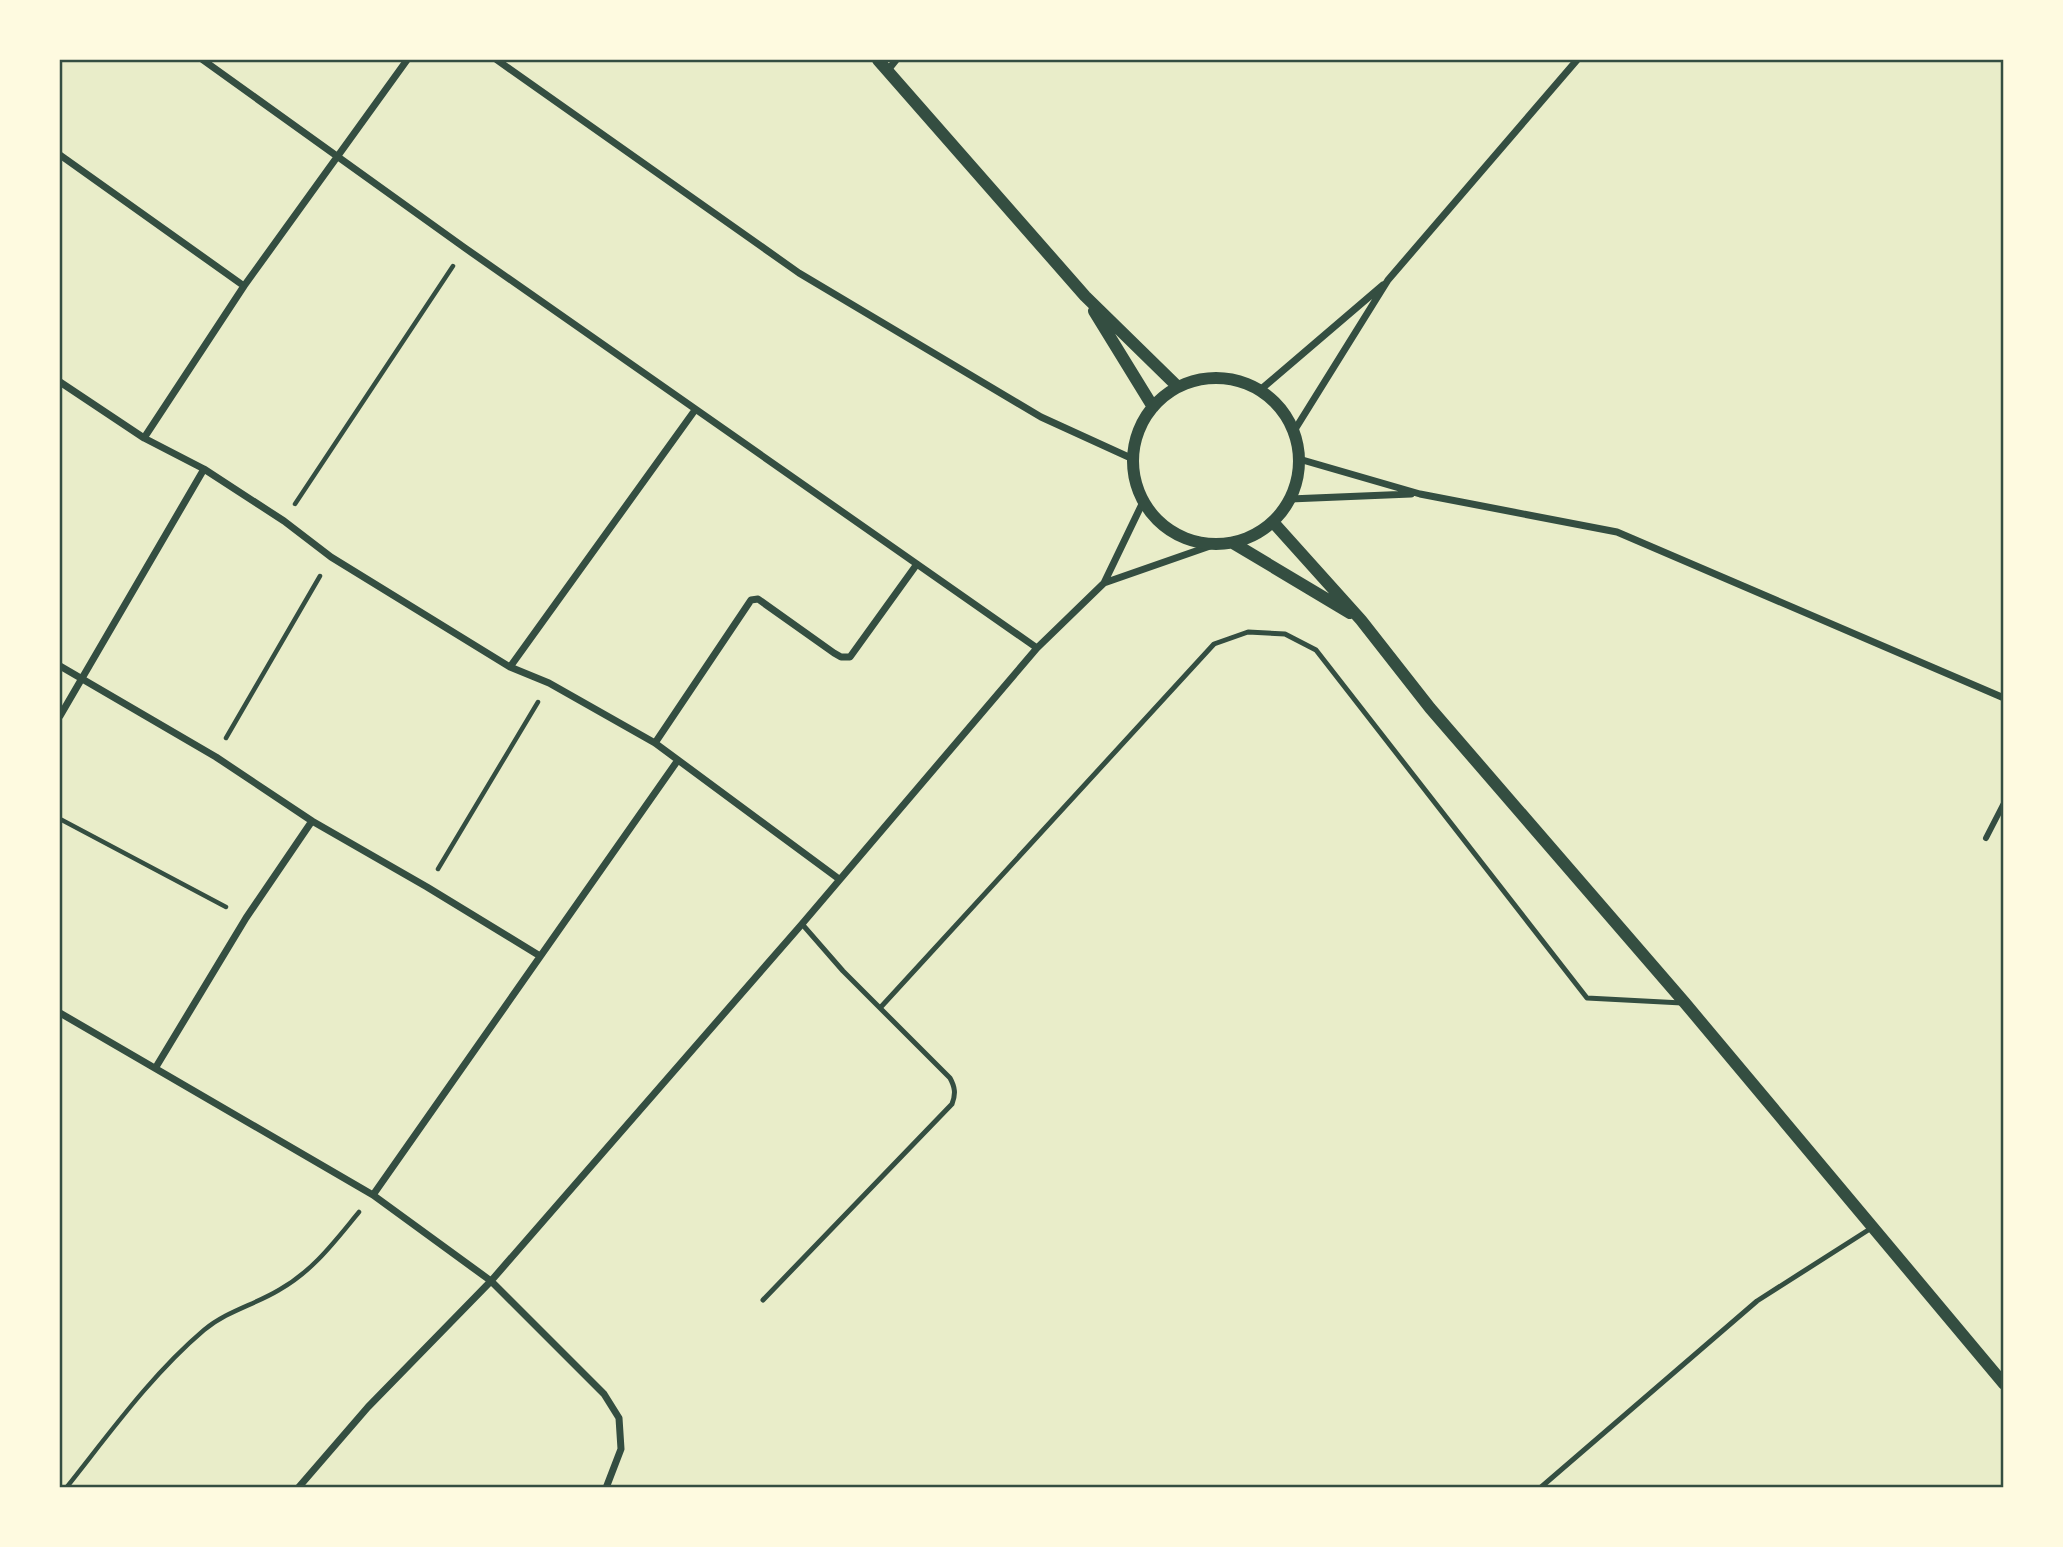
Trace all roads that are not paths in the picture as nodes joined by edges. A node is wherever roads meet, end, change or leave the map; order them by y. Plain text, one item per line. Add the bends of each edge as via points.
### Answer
1 (203, 60) edge
2 (407, 60) edge
3 (497, 60) edge
4 (878, 60) edge
5 (1577, 60) edge
6 (892, 65) edge
7 (60, 155) edge
8 (336, 156) junction
9 (1388, 280) junction
10 (244, 285) junction
11 (1085, 296) junction
12 (60, 382) edge
13 (1178, 387) junction
14 (1259, 391) junction
15 (1153, 407) junction
16 (695, 410) junction
17 (1294, 431) junction
18 (144, 438) junction
19 (1133, 459) junction
20 (1299, 459) junction
21 (204, 469) junction
22 (1420, 494) junction
23 (1290, 499) junction
24 (1143, 502) junction
25 (1273, 522) junction
26 (1233, 543) junction
27 (1213, 545) junction
28 (917, 564) junction
29 (1104, 583) junction
30 (1361, 620) junction
31 (1037, 648) junction
32 (60, 666) edge
33 (510, 667) junction
34 (82, 680) junction
35 (2004, 698) edge
36 (60, 716) edge
37 (655, 743) junction
38 (678, 760) junction
39 (2004, 803) edge
40 (312, 821) junction
41 (1986, 838) dead end
42 (839, 879) junction
43 (802, 925) junction
44 (540, 956) junction
45 (1685, 1003) junction
46 (880, 1008) junction
47 (60, 1013) edge
48 (156, 1067) junction
49 (373, 1195) junction
50 (1873, 1227) junction
51 (491, 1281) junction
52 (763, 1300) dead end
53 (2004, 1384) edge
54 (298, 1488) edge
55 (606, 1488) edge
56 (1540, 1488) edge

1 - 8 street
2 - 8 street
3 - 19 street via 799,273 1041,416
4 - 6 street
5 - 9 street
6 - 11 street
7 - 10 street
8 - 10 street
8 - 16 street
9 - 14 street
9 - 17 street
10 - 18 street
11 - 13 street
11 - 15 street
12 - 18 street
13 - 14 street via 1219,378
13 - 15 street
14 - 17 street via 1276,404
15 - 19 street via 1138,431
16 - 28 street
16 - 33 street
17 - 20 street
18 - 21 street
19 - 24 street
20 - 22 street
20 - 23 street
21 - 33 street via 331,557
21 - 34 street
22 - 23 street
22 - 35 street via 1616,532
23 - 25 street
24 - 27 street via 1172,533
24 - 29 street
25 - 26 street
25 - 30 street
26 - 27 street
26 - 30 street
27 - 29 street
28 - 31 street
28 - 37 street via 850,657 841,657 758,599 751,600
29 - 31 street
30 - 45 street via 1430,708
31 - 42 street
32 - 34 street
33 - 37 street via 549,683
34 - 36 street
34 - 40 street via 216,757
37 - 38 street
38 - 42 street
38 - 44 street
39 - 41 street
40 - 44 street
40 - 48 street via 246,918
42 - 43 street
43 - 46 lane
43 - 51 street
44 - 49 street
45 - 46 lane via 1587,999 1316,650 1285,634 1248,632 1214,644
45 - 50 street
46 - 52 lane via 950,1078 955,1097
47 - 48 street
48 - 49 street
49 - 51 street
50 - 53 street
50 - 56 lane via 1756,1301
51 - 54 street via 368,1407
51 - 55 street via 604,1394 619,1418 621,1449

